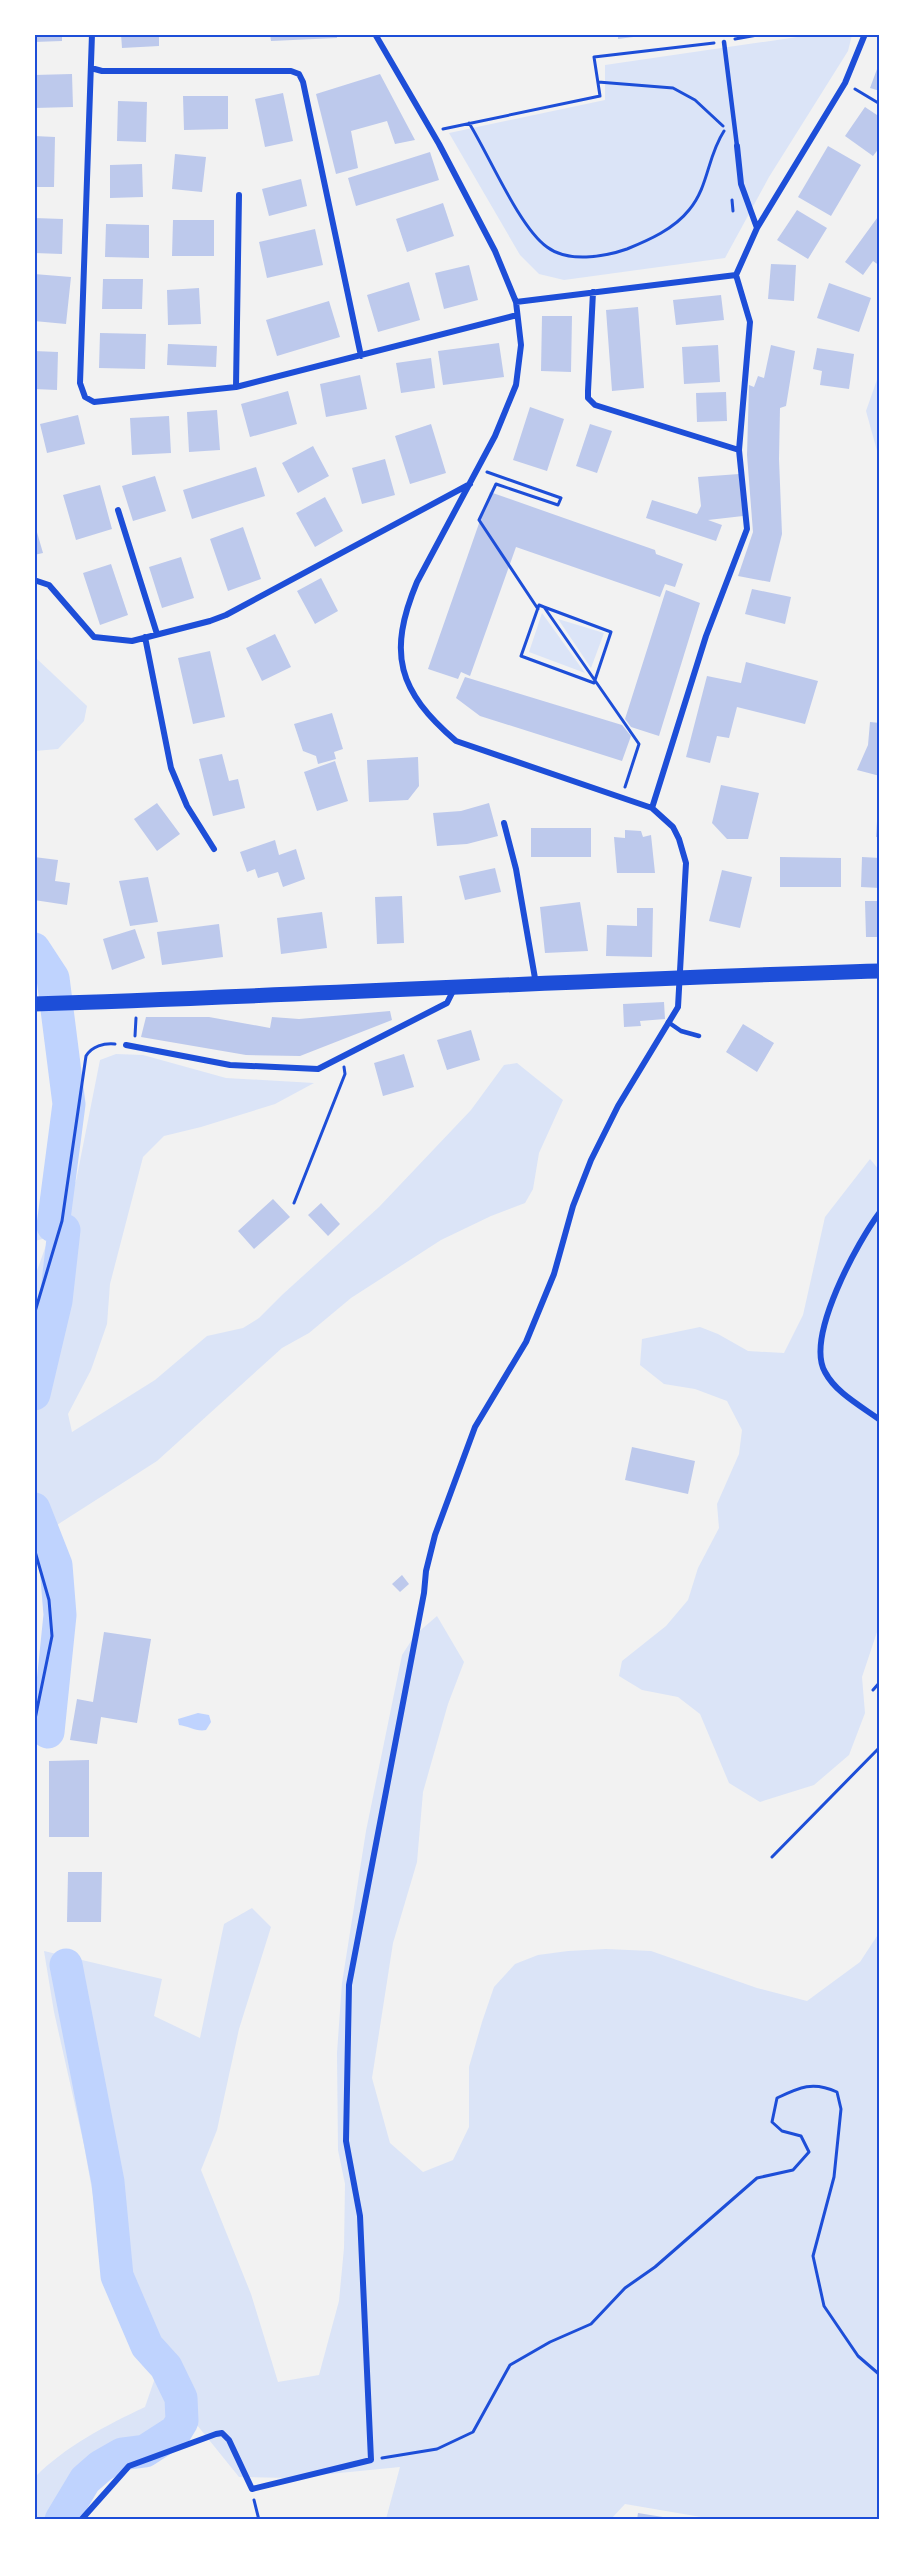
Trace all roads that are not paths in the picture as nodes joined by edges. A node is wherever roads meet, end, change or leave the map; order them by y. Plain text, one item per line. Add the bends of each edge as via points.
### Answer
1 (92, 34) edge
2 (375, 34) edge
3 (865, 34) edge
4 (724, 42) road end
5 (91, 68) junction
6 (736, 147) joint
7 (239, 195) dead end
8 (757, 228) junction
9 (736, 275) junction
10 (593, 292) junction
11 (516, 302) junction
12 (517, 315) junction
13 (361, 356) junction
14 (236, 387) junction
15 (739, 450) junction
16 (470, 484) junction
17 (118, 510) dead end
18 (34, 580) edge
19 (157, 634) junction
20 (145, 637) junction
21 (652, 808) junction
22 (504, 823) dead end
23 (214, 849) dead end
24 (879, 971) edge
25 (681, 976) junction
26 (536, 985) junction
27 (454, 988) junction
28 (34, 1004) edge
29 (668, 1022) junction
30 (699, 1036) dead end
31 (126, 1046) road end
32 (879, 1212) edge
33 (879, 1420) edge
34 (81, 2520) edge

1 - 5 street
2 - 11 street via 433,132 495,251
3 - 8 street via 845,83
4 - 6 lane
5 - 13 street via 299,74
5 - 14 street via 80,383 85,397 94,402
6 - 8 street via 741,184
7 - 14 street
8 - 9 street
9 - 10 street
9 - 15 street via 750,322
10 - 11 street
10 - 15 street via 588,398 595,405
11 - 12 street
12 - 13 street
12 - 16 street via 521,345 516,385
13 - 14 street
15 - 21 street via 747,529 706,636
16 - 19 street via 226,615
16 - 21 street via 406,608 400,650 402,669 414,695 431,720 456,741
17 - 19 street
18 - 20 street via 49,585 94,637
19 - 20 street
20 - 23 street via 171,768 183,799
21 - 25 street via 673,827 686,863
22 - 26 street
24 - 25 main road
25 - 26 main road
25 - 29 street via 678,1007
26 - 27 main road
27 - 28 main road
27 - 31 street via 447,1003 318,1069 230,1065
29 - 30 lane
29 - 34 street via 591,1160 554,1274 526,1342 475,1426 426,1571 349,1985 346,2141 360,2216 371,2460 252,2489 230,2440 222,2433 216,2434 129,2466
32 - 33 street via 838,1281 821,1343 824,1371 830,1379

